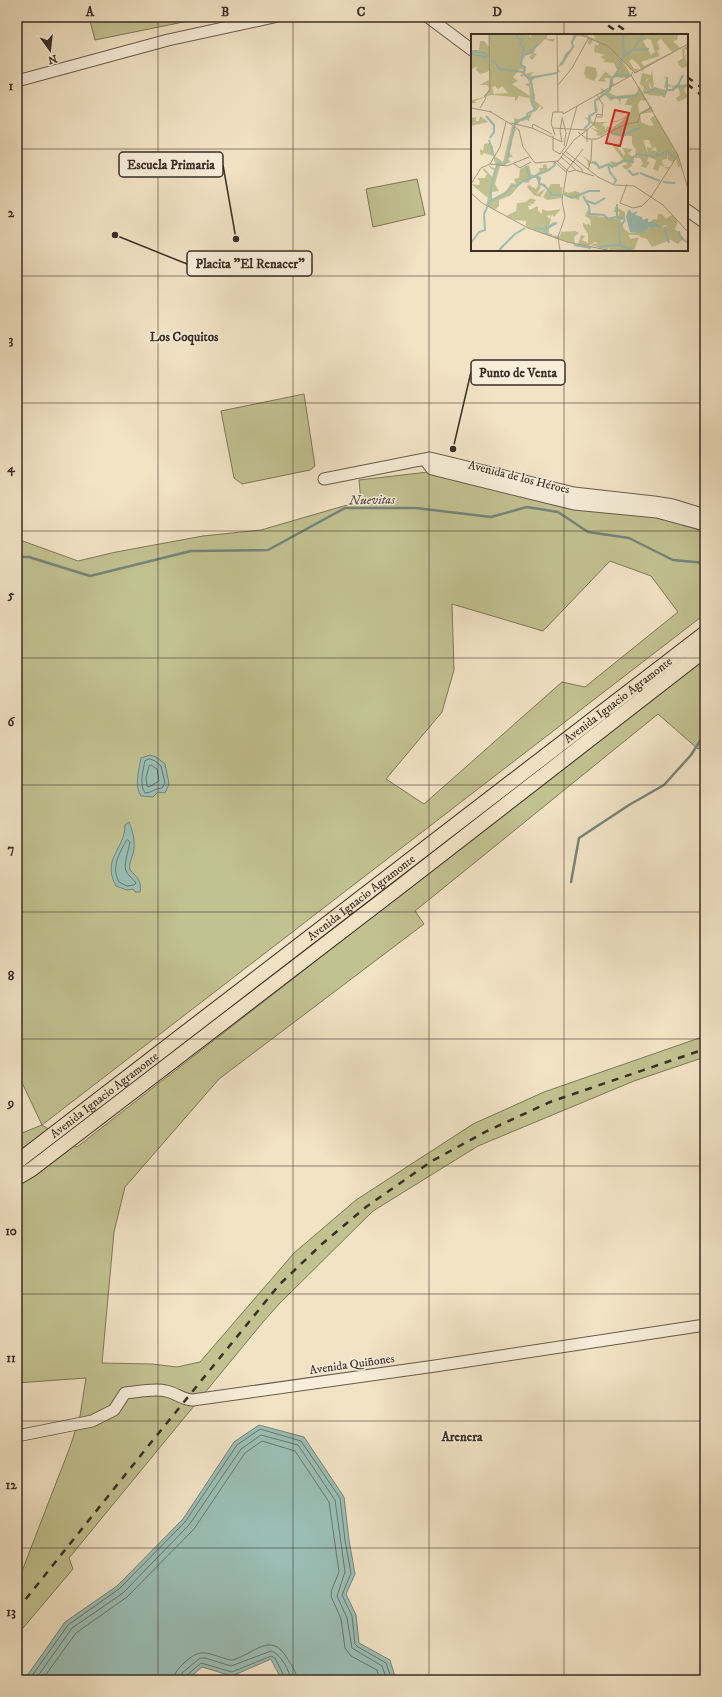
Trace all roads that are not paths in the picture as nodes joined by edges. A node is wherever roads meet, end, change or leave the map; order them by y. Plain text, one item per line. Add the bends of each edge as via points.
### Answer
1 (274, 17) edge
2 (428, 17) edge
3 (471, 49) edge
4 (17, 81) edge
5 (688, 211) edge
6 (705, 223) edge
7 (425, 460) junction
8 (324, 478) dead end
9 (705, 515) edge
10 (705, 525) edge
11 (705, 633) edge
12 (705, 650) edge
13 (17, 1162) edge
14 (17, 1178) edge
15 (705, 1325) edge
16 (17, 1436) edge

1 - 4 street via 168,40
2 - 3 street
5 - 6 street
7 - 8 street
7 - 9 street, Avenida de los Héroes via 436,459 574,494 660,503
7 - 10 street, Avenida de los Héroes via 432,469 574,504 657,512
11 - 13 main road, Avenida Ignacio Agramonte
12 - 14 main road, Avenida Ignacio Agramonte via 396,890
15 - 16 street, Avenida Quiñones via 193,1400 186,1400 164,1390 125,1393 114,1410 92,1421

